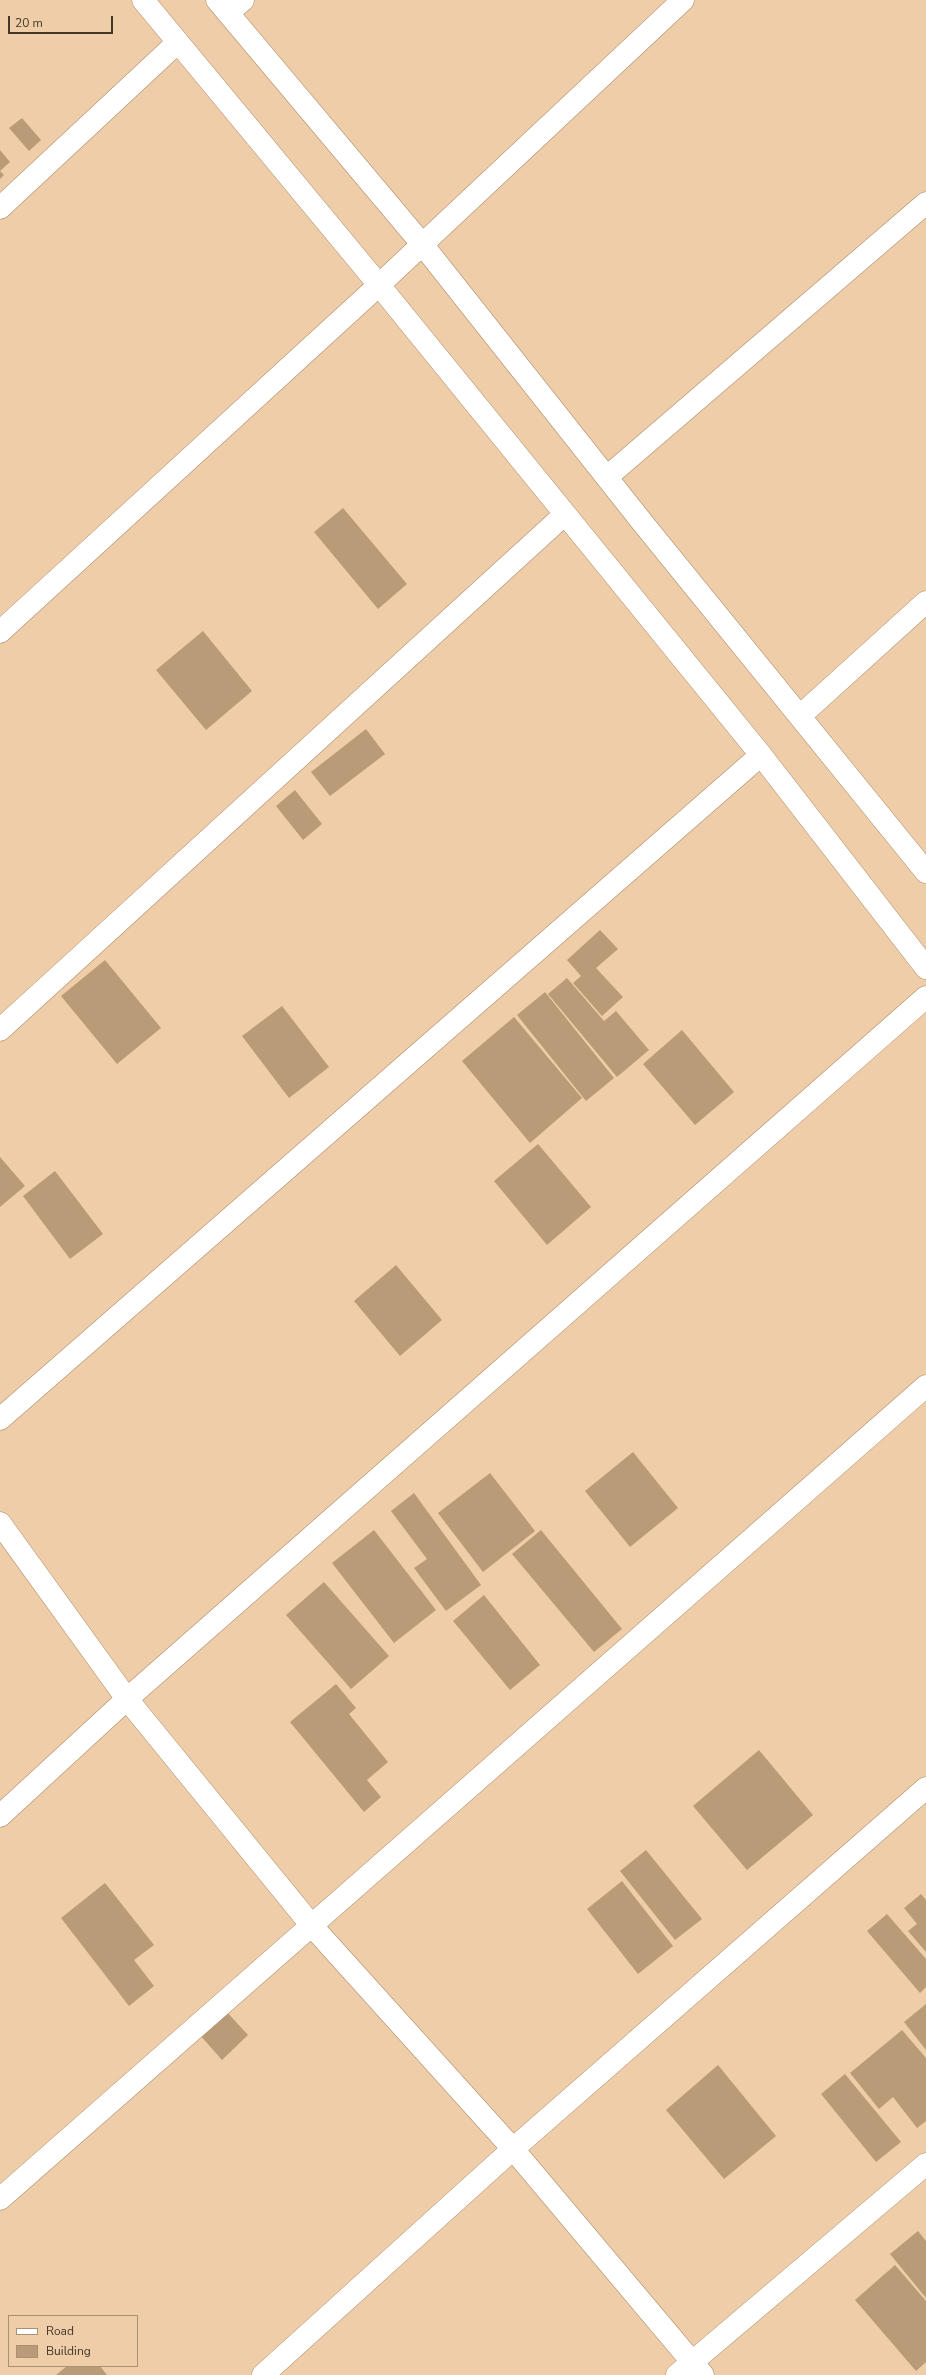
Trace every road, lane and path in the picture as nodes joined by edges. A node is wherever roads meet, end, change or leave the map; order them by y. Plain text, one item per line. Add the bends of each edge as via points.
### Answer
1 (143, 0) edge
2 (683, 0) edge
3 (229, 4) edge
4 (178, 42) junction
5 (926, 203) edge
6 (0, 208) edge
7 (422, 244) junction
8 (379, 285) junction
9 (607, 477) junction
10 (564, 515) junction
11 (926, 602) edge
12 (0, 632) edge
13 (800, 716) junction
14 (761, 755) junction
15 (926, 872) edge
16 (926, 968) edge
17 (926, 997) edge
18 (0, 1030) edge
19 (926, 1386) edge
20 (0, 1419) edge
21 (0, 1523) edge
22 (127, 1699) junction
23 (926, 1788) edge
24 (0, 1816) edge
25 (312, 1926) junction
26 (513, 2149) junction
27 (926, 2164) edge
28 (0, 2199) edge
29 (690, 2371) edge
30 (263, 2375) edge

1 - 4 street
2 - 7 street
3 - 7 street
4 - 6 street
4 - 8 street
5 - 9 street
7 - 8 street
7 - 9 street
8 - 10 street
8 - 12 street
9 - 13 street
10 - 14 street
10 - 18 street
11 - 13 street
13 - 15 street
14 - 16 street
14 - 20 street
17 - 22 street
19 - 25 street
21 - 22 street
22 - 24 street
22 - 25 street
23 - 26 street
25 - 26 street
25 - 28 street
26 - 29 street
26 - 30 street
27 - 29 street

